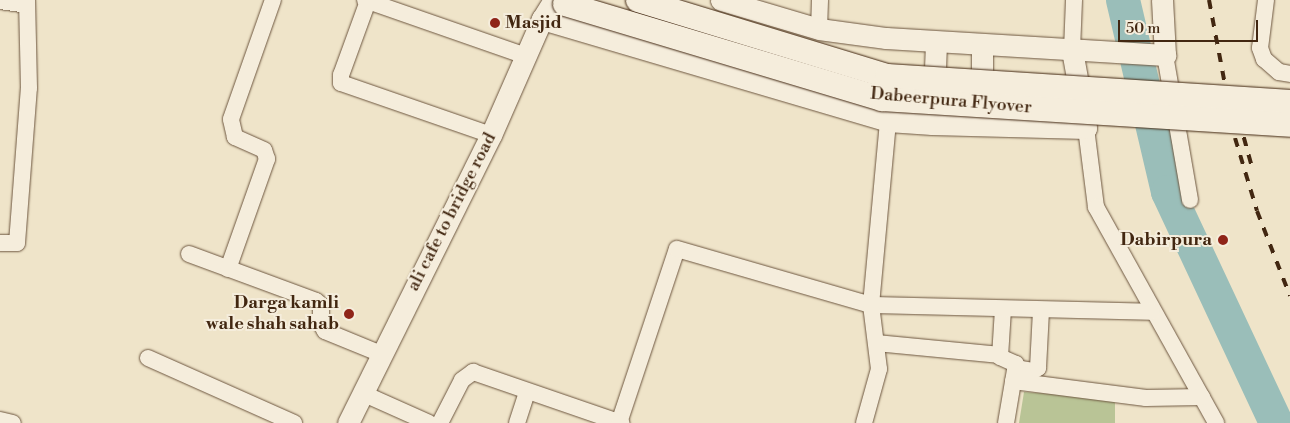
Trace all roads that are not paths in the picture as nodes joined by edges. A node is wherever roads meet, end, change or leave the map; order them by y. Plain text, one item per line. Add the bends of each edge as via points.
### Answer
1 (273, 0) edge
2 (367, 0) edge
3 (638, 0) edge
4 (721, 0) edge
5 (820, 0) edge
6 (1074, 0) edge
7 (1162, 0) edge
8 (1266, 0) edge
9 (0, 1) edge
10 (560, 2) edge
11 (27, 3) edge
12 (542, 19) junction
13 (819, 29) junction
14 (936, 42) junction
15 (982, 45) junction
16 (1162, 49) junction
17 (1078, 51) junction
18 (526, 56) junction
19 (1290, 74) edge
20 (1290, 102) edge
21 (888, 121) junction
22 (932, 124) junction
23 (981, 125) junction
24 (1290, 125) edge
25 (1086, 128) junction
26 (491, 135) junction
27 (1190, 200) dead end
28 (0, 242) edge
29 (189, 254) dead end
30 (228, 269) junction
31 (871, 305) junction
32 (1003, 309) junction
33 (1041, 310) junction
34 (1152, 312) junction
35 (876, 342) junction
36 (381, 354) junction
37 (1000, 355) junction
38 (148, 358) dead end
39 (1014, 375) junction
40 (527, 392) junction
41 (362, 393) junction
42 (1202, 397) junction
43 (0, 420) edge
44 (12, 423) edge
45 (294, 423) edge
46 (348, 423) edge
47 (429, 423) edge
48 (440, 423) edge
49 (516, 423) edge
50 (620, 423) edge
51 (864, 423) edge
52 (1006, 423) edge
53 (1216, 423) edge

1 - 30 street via 231,119 235,137 264,150 267,159
2 - 18 street
2 - 26 street via 341,83
3 - 20 main road, Dabeerpura Flyover, bridge via 887,76
4 - 13 street
5 - 13 street
6 - 17 street
7 - 16 street
8 - 19 street via 1260,48 1264,59 1278,72
9 - 11 street
10 - 12 street, ali cafe to bridge road
10 - 24 main road, Dabeerpura Flyover, bridge via 882,99
11 - 28 street via 28,88 17,243
12 - 18 street, ali cafe to bridge road
12 - 21 street
13 - 14 street
14 - 15 street
14 - 22 street
15 - 17 street
15 - 23 street
16 - 17 street
16 - 27 street
17 - 25 street
18 - 26 street, ali cafe to bridge road
21 - 22 street
21 - 31 street
22 - 23 street
23 - 25 street
25 - 34 street via 1096,207
26 - 36 street, ali cafe to bridge road
29 - 30 street
30 - 36 street via 316,301 321,305 322,328
31 - 32 street
31 - 35 street
31 - 50 street via 677,249
32 - 33 street
32 - 37 street
33 - 34 street
33 - 39 street via 1038,368
34 - 42 street
35 - 37 street
35 - 51 street via 879,369
36 - 41 street, ali cafe to bridge road
37 - 39 street via 1002,360 1014,362
38 - 45 street
39 - 42 street via 1146,398
39 - 52 street
40 - 48 street via 479,373 469,373
40 - 49 street
40 - 50 street
41 - 46 street, ali cafe to bridge road
41 - 47 street
42 - 53 street
43 - 44 street

